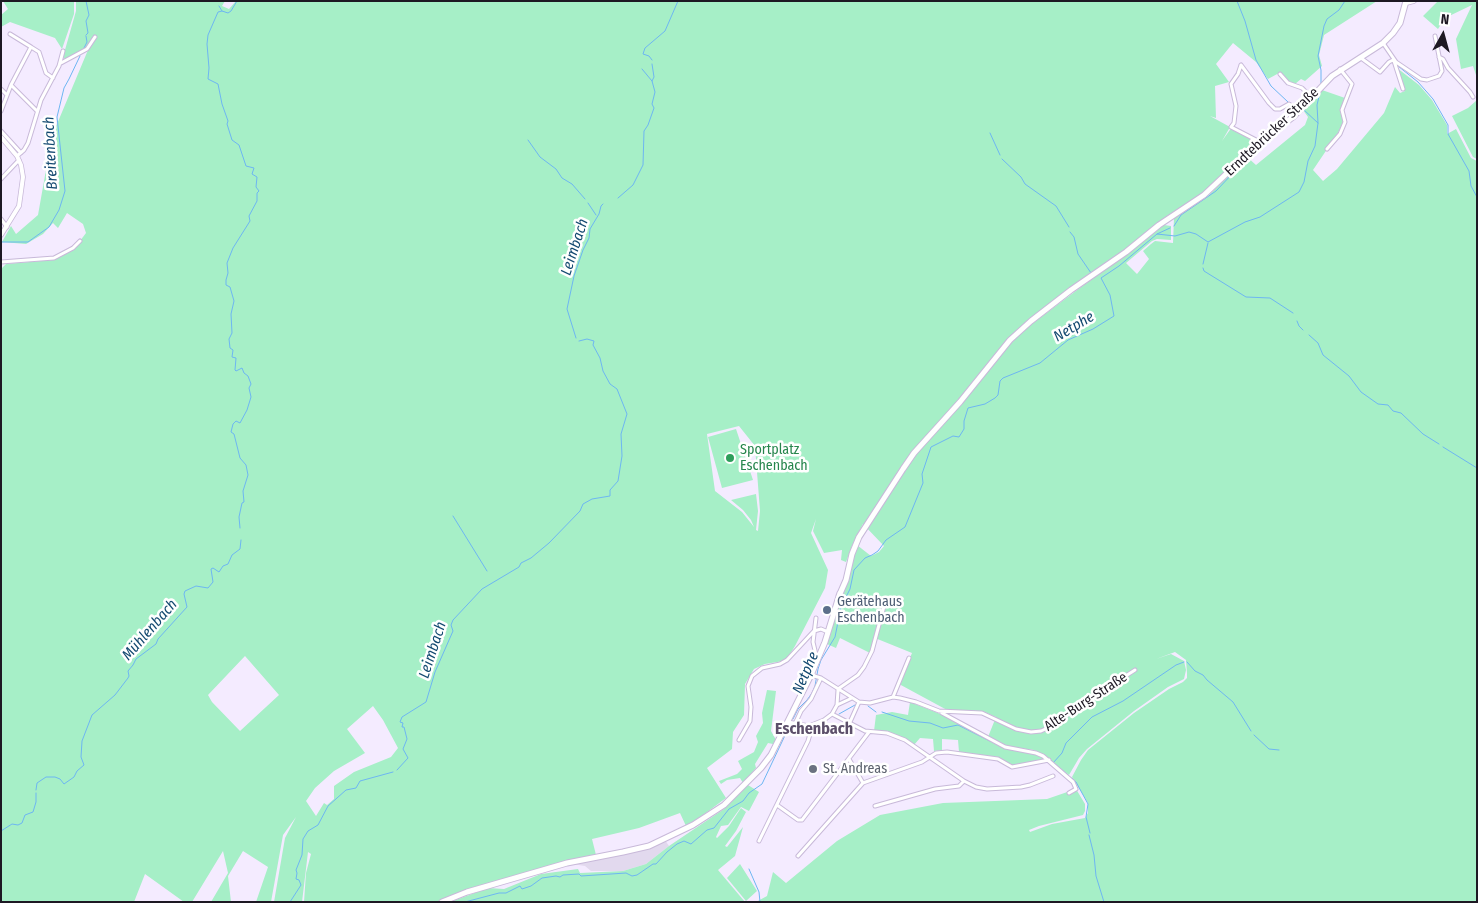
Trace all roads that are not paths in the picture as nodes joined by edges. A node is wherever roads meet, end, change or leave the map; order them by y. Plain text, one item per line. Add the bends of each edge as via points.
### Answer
1 (1414, 1) edge
2 (1406, 2) edge
3 (10, 34) dead end
4 (1435, 36) dead end
5 (95, 37) dead end
6 (1383, 42) junction
7 (31, 47) junction
8 (62, 51) dead end
9 (1359, 57) junction
10 (1439, 57) junction
11 (1393, 60) junction
12 (60, 63) junction
13 (1340, 69) junction
14 (1280, 74) dead end
15 (53, 78) junction
16 (11, 85) junction
17 (1, 89) edge
18 (1403, 89) dead end
19 (7, 95) junction
20 (1311, 97) junction
21 (1473, 97) dead end
22 (1298, 110) junction
23 (1, 111) edge
24 (37, 111) junction
25 (1, 131) edge
26 (1, 137) edge
27 (1260, 142) junction
28 (1327, 149) dead end
29 (19, 156) junction
30 (1, 179) edge
31 (1, 219) edge
32 (7, 226) junction
33 (1, 235) edge
34 (80, 240) dead end
35 (1, 262) edge
36 (884, 606) dead end
37 (816, 618) dead end
38 (814, 631) junction
39 (829, 632) junction
40 (909, 658) dead end
41 (818, 659) junction
42 (1135, 670) dead end
43 (816, 676) junction
44 (838, 689) junction
45 (893, 696) junction
46 (852, 698) junction
47 (859, 702) junction
48 (837, 705) junction
49 (938, 711) junction
50 (832, 714) junction
51 (788, 722) junction
52 (850, 722) junction
53 (795, 724) junction
54 (809, 726) junction
55 (869, 732) junction
56 (739, 740) dead end
57 (929, 757) junction
58 (849, 759) junction
59 (1049, 760) junction
60 (1053, 776) dead end
61 (964, 781) junction
62 (863, 783) junction
63 (1069, 793) dead end
64 (777, 805) junction
65 (875, 806) dead end
66 (759, 841) dead end
67 (798, 856) dead end
68 (442, 902) edge

1 - 2 street
2 - 6 main road, Erndtebrücker Straße via 1400,23
3 - 7 street
4 - 10 street
5 - 12 street via 87,49
6 - 9 main road, Erndtebrücker Straße
6 - 11 street
7 - 15 street via 38,52 46,73
7 - 16 street
8 - 12 street
9 - 11 street via 1380,72
9 - 13 main road, Erndtebrücker Straße
10 - 11 street via 1441,75 1427,80
10 - 21 street via 1444,59
11 - 18 street
12 - 15 street
13 - 20 main road, Erndtebrücker Straße
13 - 28 street via 1352,84 1342,110 1345,122
14 - 20 street
15 - 24 street
16 - 19 street
16 - 24 street
17 - 19 street
19 - 23 street
20 - 22 main road, Erndtebrücker Straße
22 - 27 main road, Erndtebrücker Straße
22 - 27 street via 1289,104 1280,109 1269,103 1240,65 1231,84 1236,106 1231,127
24 - 29 street via 28,143
25 - 29 street
26 - 29 street
27 - 39 main road, Erndtebrücker Straße via 1209,191 1056,302 1010,340 914,453 862,532 854,547
29 - 30 street
29 - 32 street via 23,177 20,201
31 - 32 street
32 - 33 street
34 - 35 street via 73,248 54,258
36 - 44 street via 872,651 864,667
37 - 38 street
38 - 39 street
38 - 41 street via 813,645
38 - 56 street via 787,660 762,668 752,676 748,686 750,721
39 - 41 main road, Erndtebrücker Straße
40 - 45 street
41 - 43 main road, Erndtebrücker Straße
42 - 49 street, Alte-Burg-Straße via 1041,731 1024,731 982,713
43 - 44 street
43 - 51 main road, Erndtebrücker Straße
43 - 53 street via 811,699
44 - 46 street
44 - 48 street
45 - 47 street via 870,703
45 - 49 street, Alte-Burg-Straße
46 - 47 street
46 - 48 street
47 - 52 street
48 - 50 street
49 - 59 street via 1005,747 1036,753
50 - 52 street
50 - 54 street
51 - 53 street
51 - 68 main road, Erndtebrücker Straße via 761,768 724,804 692,825 649,846 567,863
52 - 55 street
53 - 54 street
54 - 64 street via 808,741
55 - 57 street via 887,733 905,740
55 - 58 street
57 - 59 street via 947,752 998,758 1012,767
57 - 61 street
57 - 62 street
58 - 62 street
58 - 64 street via 802,820
59 - 63 street via 1073,782 1076,789
60 - 61 street via 1030,785 1005,788 982,788
61 - 65 street via 959,786 935,789
62 - 67 street
64 - 66 street

